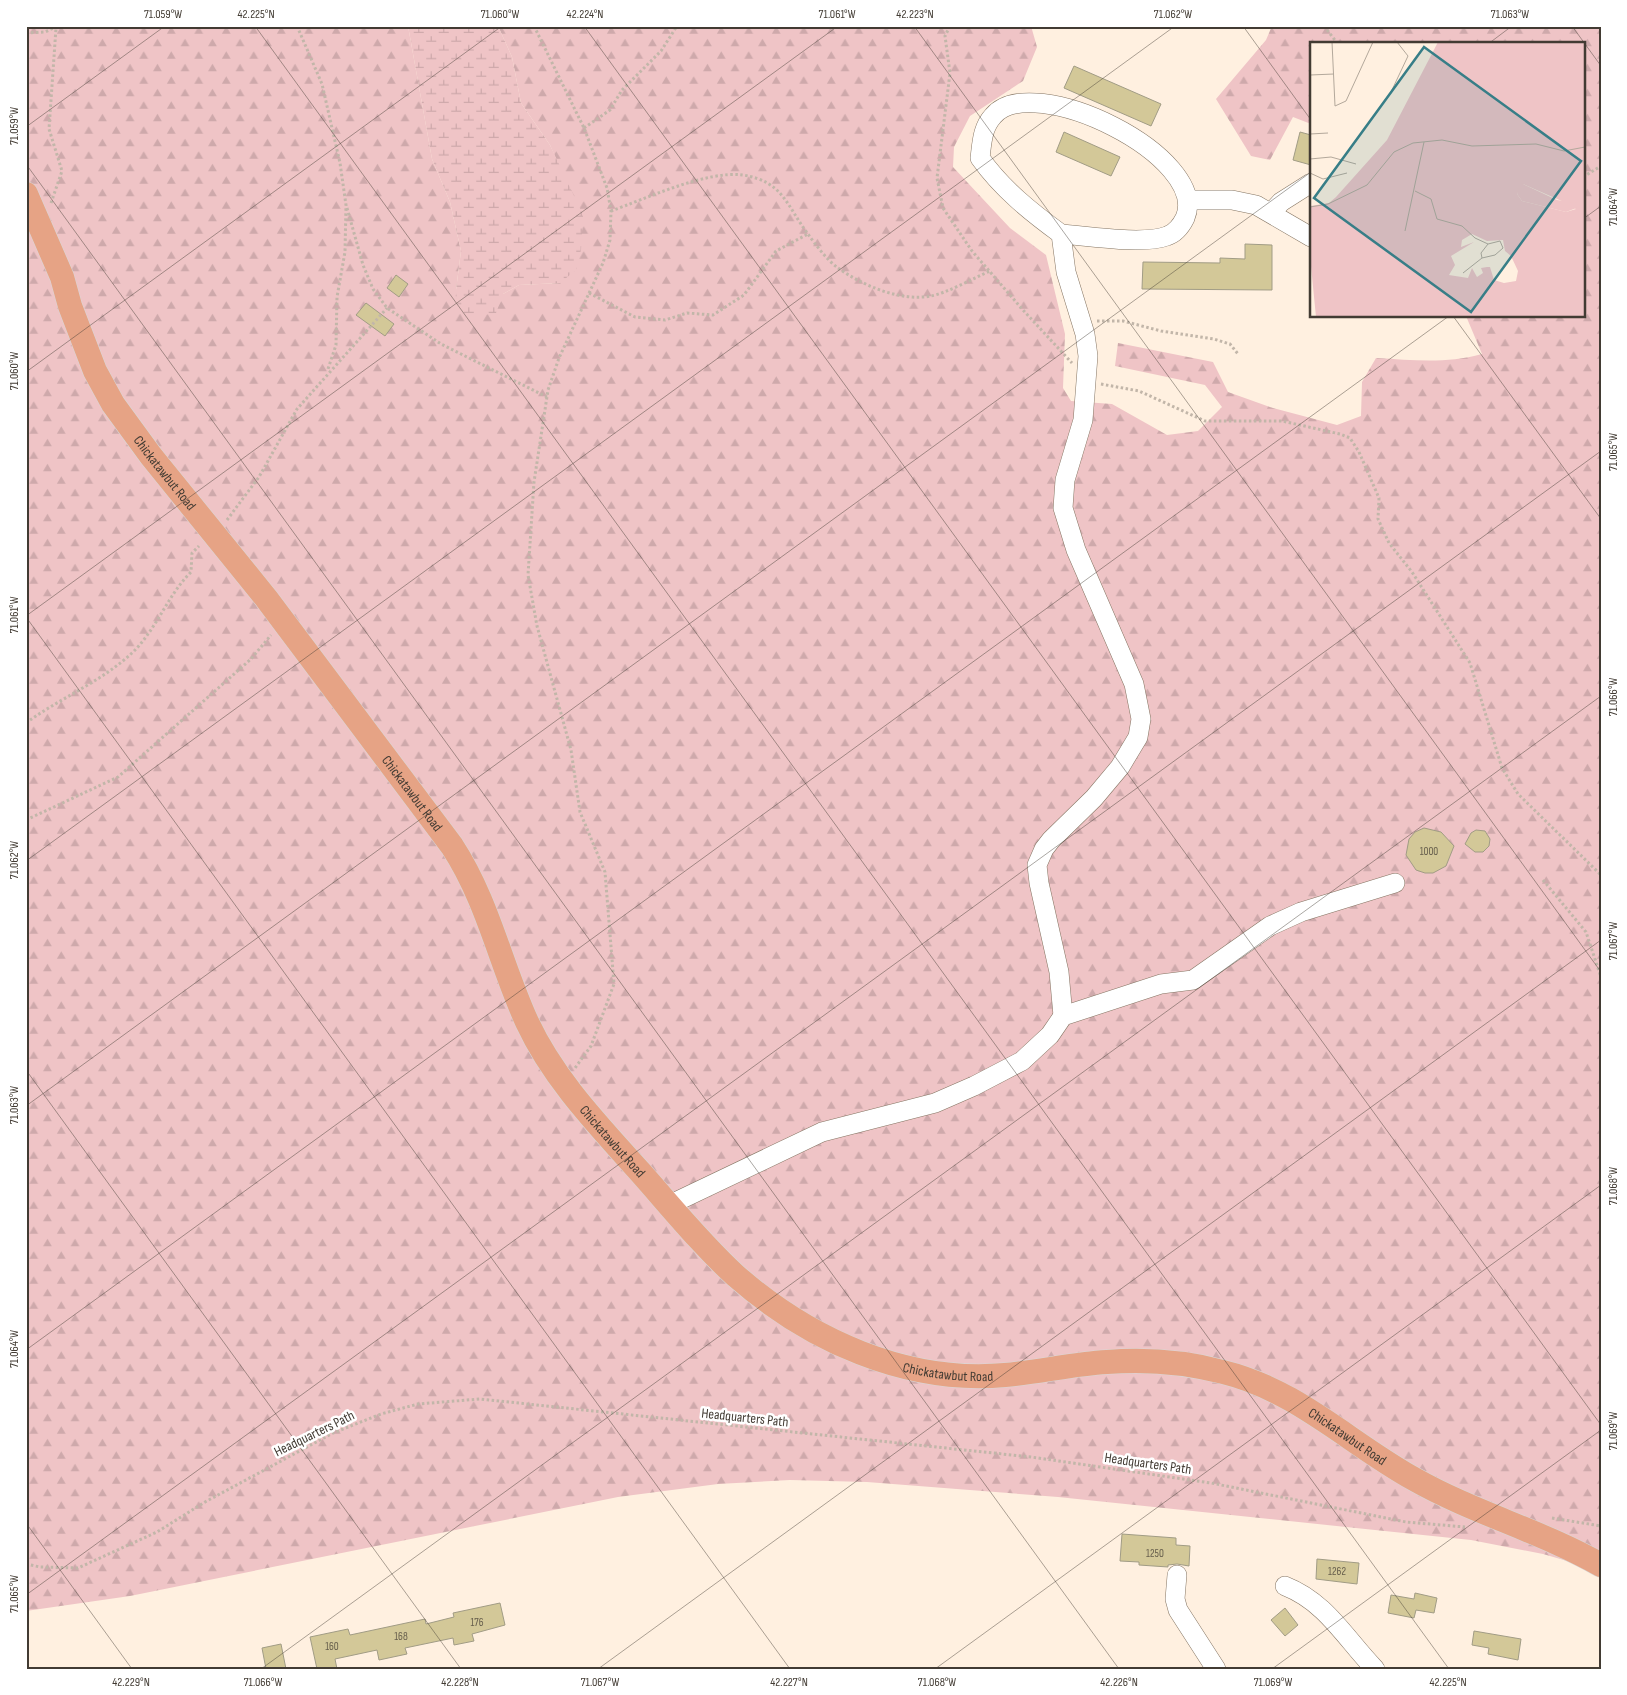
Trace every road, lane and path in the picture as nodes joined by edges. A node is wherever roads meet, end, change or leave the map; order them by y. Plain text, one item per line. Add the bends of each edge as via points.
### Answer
1 (297, 26) edge
2 (534, 26) edge
3 (676, 26) edge
4 (950, 26) edge
5 (1324, 26) edge
6 (57, 27) edge
7 (26, 32) edge
8 (1336, 42) edge
9 (584, 128) junction
10 (1601, 166) edge
11 (1584, 176) edge
12 (1310, 184) edge
13 (26, 194) edge
14 (1188, 200) junction
15 (346, 205) junction
16 (611, 211) junction
17 (1271, 213) junction
18 (40, 222) junction
19 (808, 234) junction
20 (1061, 234) junction
21 (1310, 236) edge
22 (990, 271) junction
23 (589, 293) junction
24 (387, 308) junction
25 (1082, 324) junction
26 (1238, 354) dead end
27 (327, 372) junction
28 (1087, 378) junction
29 (547, 397) junction
30 (241, 503) dead end
31 (191, 572) dead end
32 (283, 621) junction
33 (26, 723) edge
34 (26, 820) edge
35 (1601, 875) edge
36 (1543, 880) dead end
37 (1396, 883) dead end
38 (1601, 977) edge
39 (1063, 1016) junction
40 (563, 1083) junction
41 (669, 1205) junction
42 (1489, 1513) junction
43 (26, 1564) edge
44 (1601, 1565) edge
45 (1177, 1574) dead end
46 (1285, 1586) dead end
47 (1216, 1669) edge
48 (1375, 1669) edge

1 - 15 path via 322,84
2 - 9 path
3 - 9 path via 661,51 622,90 610,110
4 - 22 path via 945,36 950,73 937,178 943,208
5 - 8 path
6 - 7 path via 45,32
6 - 18 path via 49,129 62,171 56,194
9 - 16 path via 607,188
10 - 11 path
12 - 17 lane via 1281,202
13 - 18 main road, Chickatawbut Road
14 - 17 lane via 1232,200 1256,205
14 - 20 lane via 1188,210 1181,225 1173,234 1161,238 1142,240
14 - 20 lane via 1181,181 1162,160 1144,144 1105,122 1066,108 1034,102 1012,103 994,114 984,128 980,158 994,178
15 - 24 path via 363,265 373,289
15 - 27 path via 344,252 337,296 336,346
16 - 19 path via 686,184 718,176 742,175 764,181 784,195
16 - 23 path via 610,240
17 - 21 lane
18 - 32 main road, Chickatawbut Road via 89,357 114,404 151,456
19 - 22 path via 837,267 870,286 900,296 931,296
19 - 23 path via 776,251 744,295 713,315 687,313 665,320 635,317
20 - 25 lane via 1066,272
22 - 28 path
23 - 29 path via 559,358
24 - 27 path
24 - 29 path via 441,344
25 - 26 path via 1123,321 1214,339 1230,344
25 - 28 lane via 1088,356
27 - 30 path via 297,409
28 - 35 path via 1102,385 1139,390 1205,421 1282,421 1350,438 1379,498 1378,519 1389,543 1412,572 1470,663 1502,768 1518,794
28 - 39 lane via 1083,420 1065,480 1063,508 1076,550 1134,684 1141,719 1138,737 1120,767 1051,840 1037,865 1038,883 1059,972
29 - 40 path via 534,482 528,575 537,626 571,750 580,812 605,872 614,984 591,1046
31 - 33 path via 132,653 93,682
32 - 34 path via 251,659 118,777
32 - 40 main road, Chickatawbut Road via 464,865 485,907 525,1018
36 - 38 path via 1586,932
37 - 39 lane via 1301,912 1270,926 1193,980 1162,984
39 - 41 lane via 1031,1054 993,1078 935,1103 822,1132
40 - 41 main road, Chickatawbut Road
41 - 42 main road, Chickatawbut Road via 722,1262 763,1298 814,1331 862,1354 898,1365 968,1376 1006,1375 1104,1362 1146,1361 1226,1372 1296,1401 1411,1478
42 - 43 path, Headquarters Path via 1483,1524 1476,1527 1406,1522 1211,1483 1041,1459 480,1399 418,1404 333,1433 205,1502 157,1532 78,1568
42 - 44 main road, Chickatawbut Road
45 - 47 lane via 1175,1599 1178,1610
46 - 48 lane via 1317,1603

